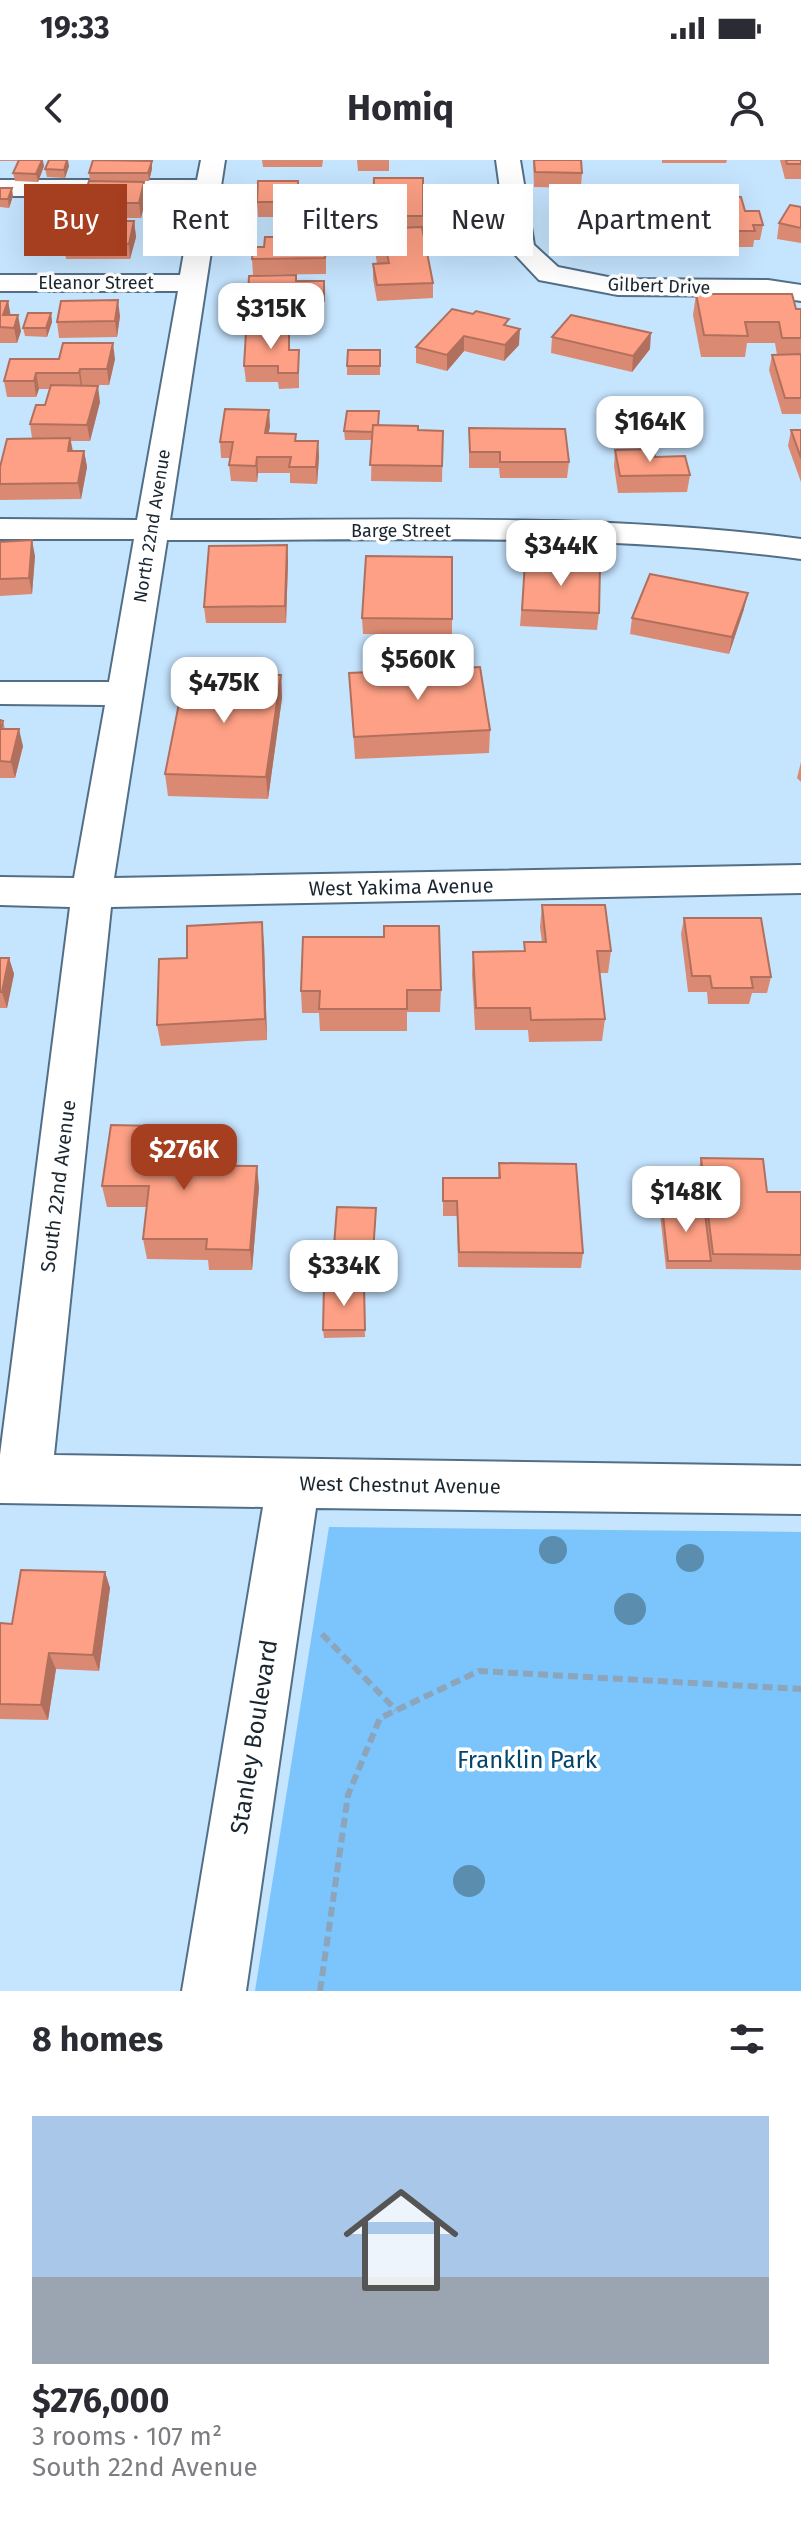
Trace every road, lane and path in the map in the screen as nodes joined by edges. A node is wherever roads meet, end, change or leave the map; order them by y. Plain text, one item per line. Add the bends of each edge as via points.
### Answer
1 (508, 160) edge
2 (210, 174) edge
3 (0, 188) edge
4 (0, 283) edge
5 (193, 283) junction
6 (801, 293) edge
7 (0, 529) edge
8 (152, 529) junction
9 (801, 549) edge
10 (0, 693) edge
11 (125, 694) junction
12 (801, 879) edge
13 (0, 891) edge
14 (92, 893) junction
15 (12, 1479) edge
16 (293, 1484) junction
17 (801, 1490) edge
18 (277, 1588) junction
19 (801, 1689) edge
20 (396, 1710) junction
21 (214, 1991) edge
22 (320, 1991) edge

1 - 6 street, Gilbert Drive via 521,247 549,274 618,287
2 - 3 street
2 - 5 street, North 22nd Avenue
4 - 5 street, Eleanor Street
5 - 8 street, North 22nd Avenue
7 - 8 street, Barge Street
8 - 9 street, Barge Street via 583,532 718,538
8 - 11 street, North 22nd Avenue
10 - 11 street
11 - 14 street, North 22nd Avenue
12 - 14 street, West Yakima Avenue
13 - 14 street, West Yakima Avenue
14 - 15 street, South 22nd Avenue
15 - 16 street, West Chestnut Avenue
16 - 17 street, West Chestnut Avenue
16 - 18 street, Stanley Boulevard
18 - 20 path
18 - 21 street, Stanley Boulevard
19 - 20 path via 479,1671
20 - 22 path via 380,1718 348,1795

